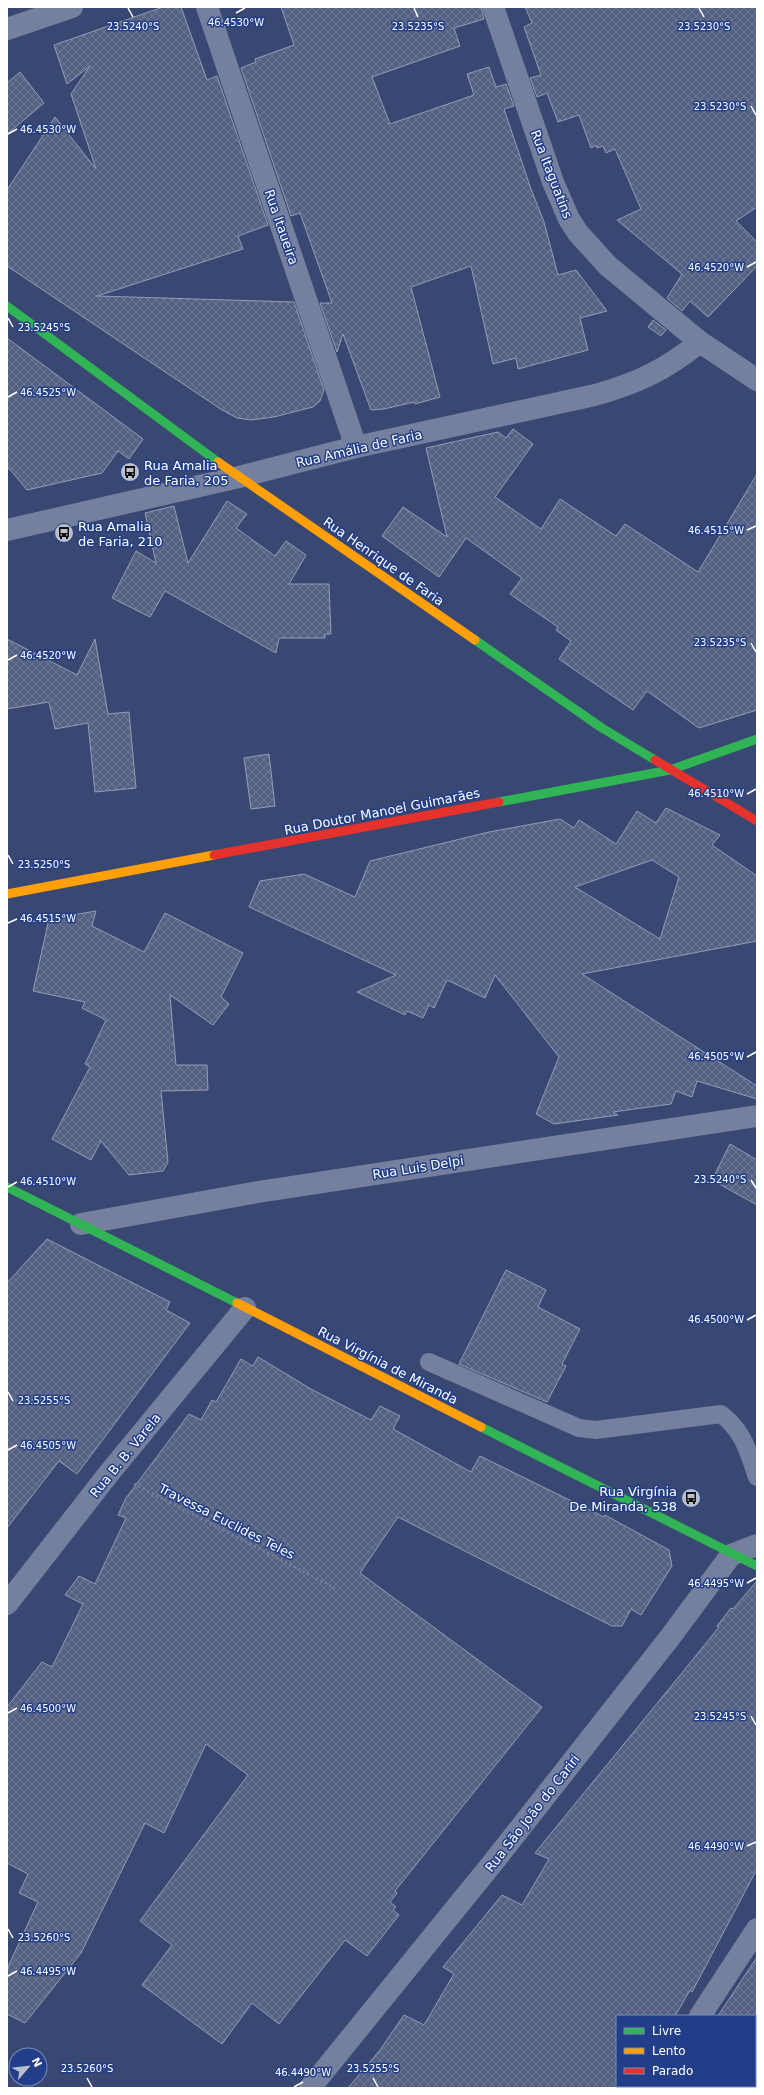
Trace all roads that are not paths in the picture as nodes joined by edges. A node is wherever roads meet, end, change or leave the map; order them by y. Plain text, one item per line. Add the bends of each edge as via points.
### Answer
1 (72, 7) edge
2 (207, 7) edge
3 (493, 7) edge
4 (7, 29) edge
5 (7, 306) edge
6 (700, 342) junction
7 (757, 380) edge
8 (356, 447) junction
9 (239, 477) junction
10 (7, 530) edge
11 (757, 739) edge
12 (670, 770) junction
13 (757, 821) edge
14 (7, 894) edge
15 (757, 1116) edge
16 (7, 1187) edge
17 (81, 1224) junction
18 (245, 1308) junction
19 (429, 1362) dead end
20 (757, 1477) edge
21 (757, 1545) edge
22 (732, 1555) junction
23 (757, 1566) edge
24 (7, 1604) edge
25 (757, 1929) edge
26 (701, 2015) edge
27 (310, 2088) edge

1 - 4 street
2 - 8 street, Rua Itaueira
3 - 6 street, Rua Itaguatins via 553,182 569,219 608,266
5 - 9 street, Rua Henrique de Faria
6 - 7 street, Rua Itaguatins
6 - 8 street, Rua Amália de Faria via 663,369 629,386
8 - 9 street, Rua Amália de Faria
9 - 10 street, Rua Amália de Faria
9 - 12 street, Rua Henrique de Faria via 602,728
11 - 12 street, Rua Doutor Manoel Guimarães
12 - 13 street, Rua Henrique de Faria
12 - 14 street, Rua Doutor Manoel Guimarães
15 - 17 street, Rua Luis Delpi via 258,1192
16 - 17 street, Rua Virgínia de Miranda
17 - 18 street, Rua Virgínia de Miranda
18 - 22 street, Rua Virgínia de Miranda
18 - 24 street, Rua B. B. Varela via 110,1472
19 - 20 lane via 579,1428 596,1430 721,1414 732,1423 742,1437
21 - 22 street
22 - 23 street, Rua Virgínia de Miranda
22 - 27 street, Rua São João do Cariri via 495,1860
25 - 26 street

